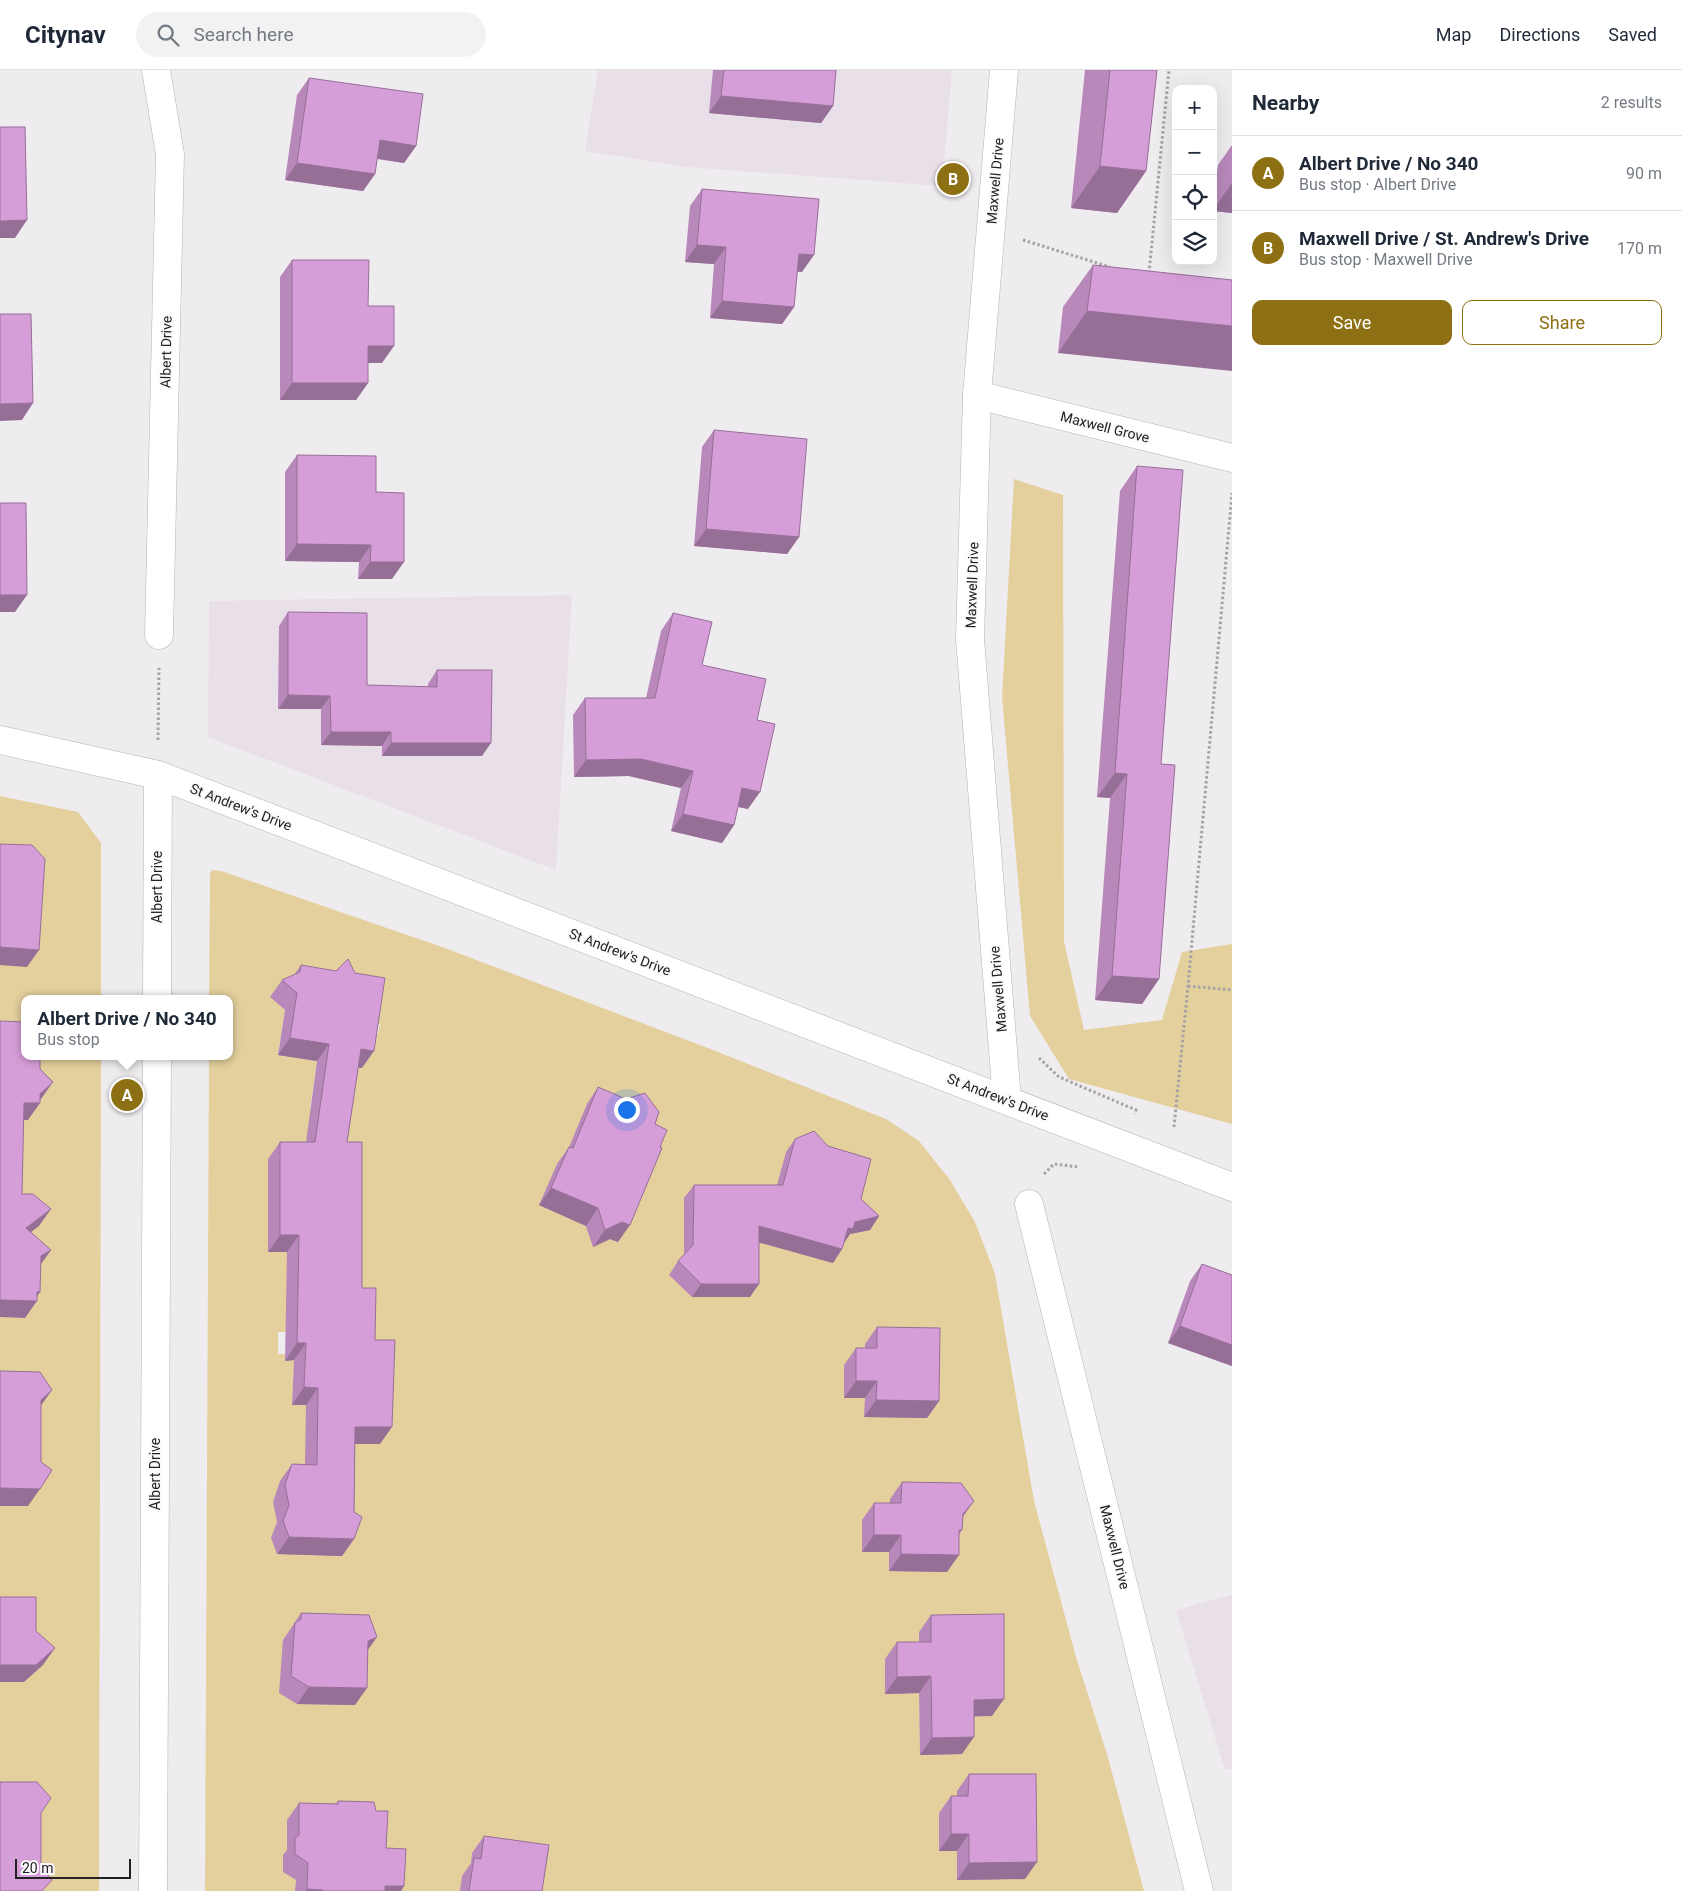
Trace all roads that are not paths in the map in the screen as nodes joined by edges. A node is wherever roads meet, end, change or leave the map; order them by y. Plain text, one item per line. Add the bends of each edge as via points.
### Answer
1 (156, 70) edge
2 (1004, 70) edge
3 (977, 395) junction
4 (1232, 458) edge
5 (159, 634) road end
6 (0, 740) edge
7 (158, 775) junction
8 (157, 995) edge
9 (157, 1060) edge
10 (1007, 1100) junction
11 (1232, 1187) edge
12 (1029, 1204) dead end
13 (153, 1891) edge
14 (1200, 1891) edge

1 - 5 street, Albert Drive via 170,154
2 - 3 street, Maxwell Drive
3 - 4 street, Maxwell Grove
3 - 10 street, Maxwell Drive via 970,639
6 - 7 street, St Andrew's Drive
7 - 8 street, Albert Drive
7 - 10 street, St Andrew's Drive
9 - 13 street, Albert Drive
10 - 11 street, St Andrew's Drive
12 - 14 street, Maxwell Drive

